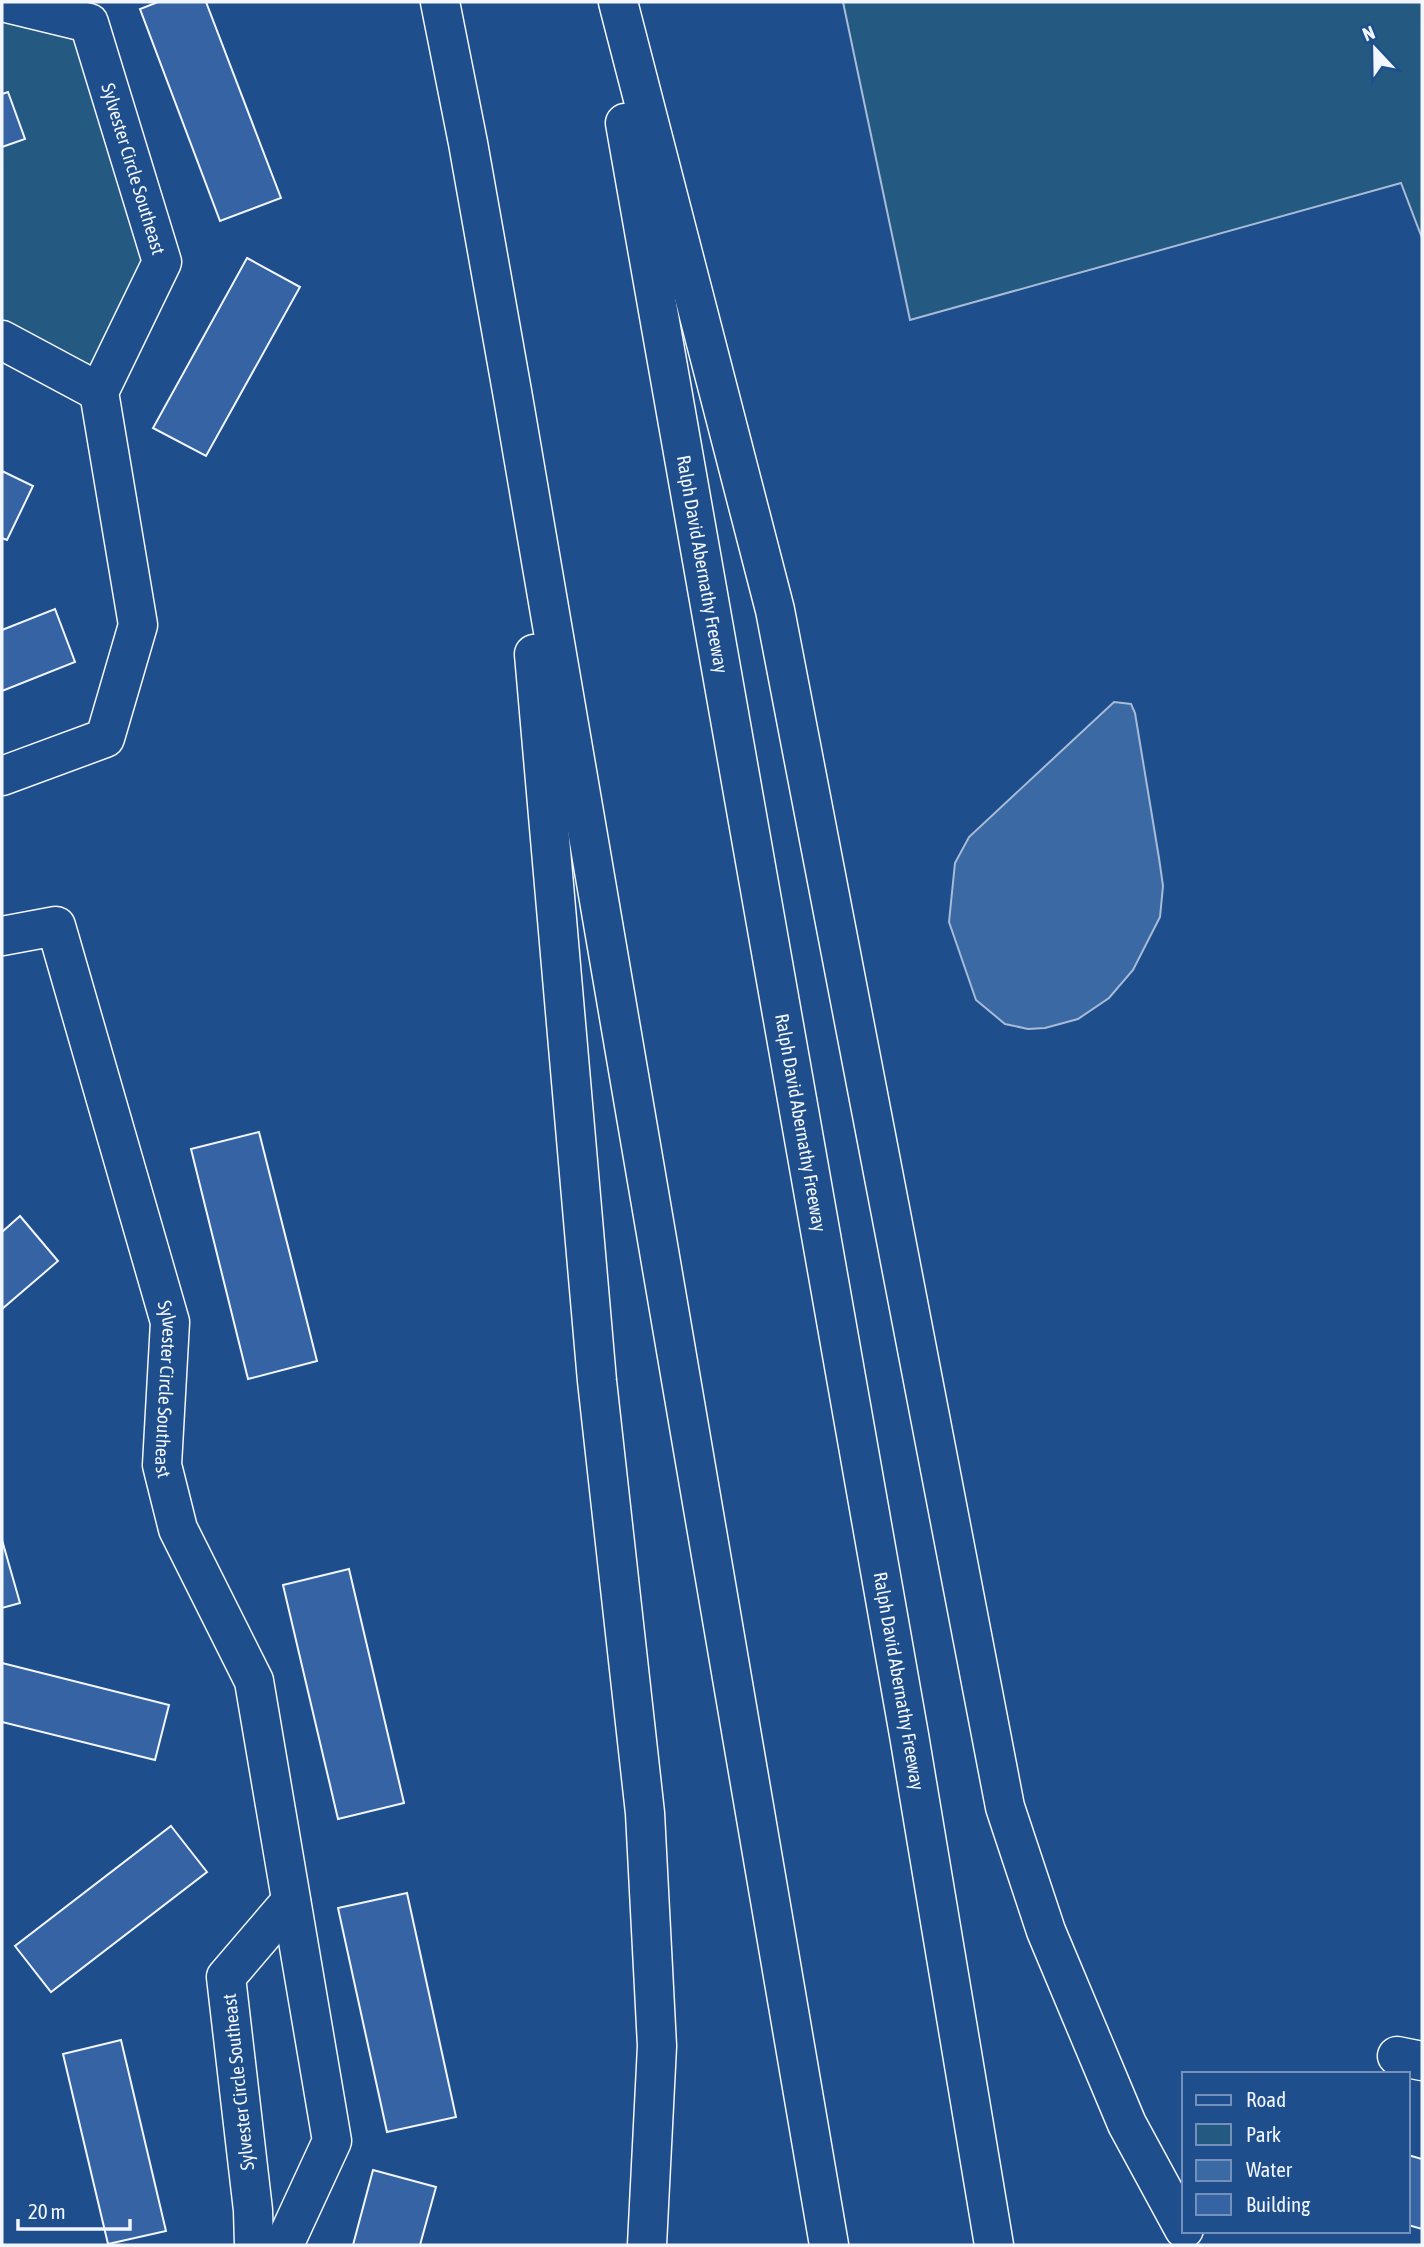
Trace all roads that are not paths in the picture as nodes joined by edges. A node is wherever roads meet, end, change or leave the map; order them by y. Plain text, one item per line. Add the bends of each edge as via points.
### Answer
1 (2, 2) edge
2 (440, 2) edge
3 (602, 2) edge
4 (618, 2) edge
5 (2, 340) edge
6 (99, 392) junction
7 (513, 397) junction
8 (2, 776) edge
9 (2, 936) edge
10 (291, 1901) junction
11 (1182, 2225) edge
12 (254, 2245) edge
13 (284, 2245) edge
14 (647, 2245) edge
15 (830, 2245) edge
16 (994, 2245) edge

1 - 6 main road, Sylvester Circle Southeast via 89,23 162,262
2 - 7 main road
3 - 16 main road, Ralph David Abernathy Freeway via 892,1638
4 - 11 main road via 775,610 1005,1807 1046,1931 1126,2124
5 - 6 main road
6 - 8 main road via 138,625 105,738
7 - 14 main road via 597,1381 645,1813 657,2046
7 - 15 main road
9 - 10 main road, Sylvester Circle Southeast via 56,926 170,1322 162,1465 178,1530 254,1681
10 - 12 main road, Sylvester Circle Southeast via 226,1977
10 - 13 main road, Sylvester Circle Southeast via 332,2141

